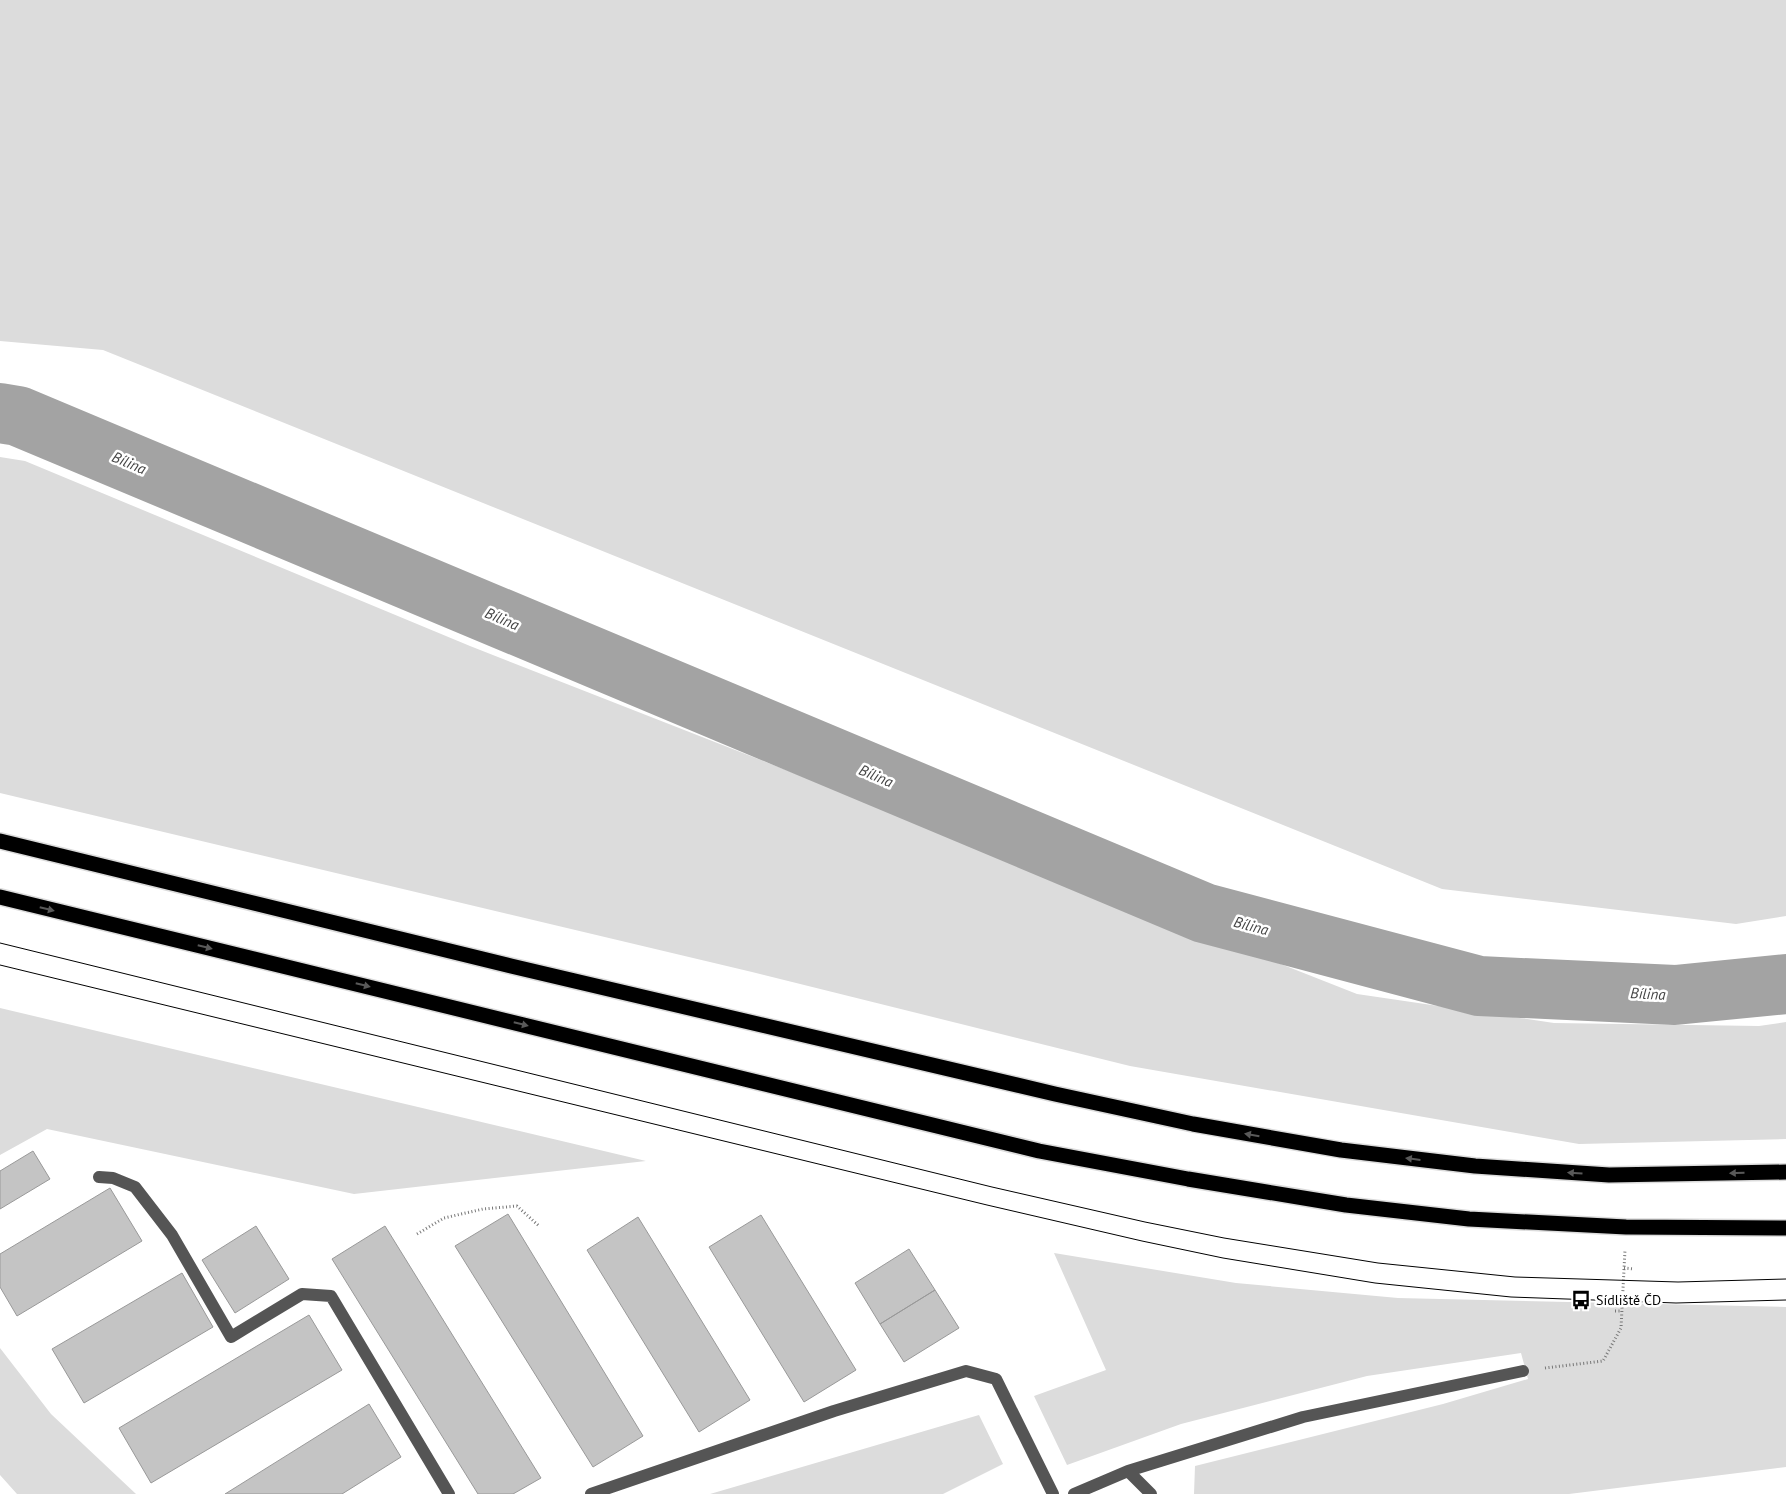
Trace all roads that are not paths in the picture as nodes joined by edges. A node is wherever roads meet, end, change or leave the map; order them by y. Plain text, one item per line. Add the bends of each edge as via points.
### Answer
1 (0, 841) edge
2 (0, 897) edge
3 (1786, 1172) edge
4 (100, 1177) dead end
5 (1786, 1228) edge
6 (1523, 1371) road end
7 (1128, 1470) junction
8 (449, 1494) edge
9 (590, 1494) edge
10 (1053, 1494) edge
11 (1074, 1494) edge
12 (1151, 1494) edge

3 -> 1 highway via 1609,1175 1475,1166 1341,1150 1193,1124 521,968
2 -> 5 highway via 1039,1151 1188,1179 1346,1205 1469,1219 1626,1227
4 - 8 street via 113,1178 135,1187 172,1235 231,1337 302,1294 332,1296
6 - 7 street via 1303,1416
7 - 11 street
7 - 12 street
9 - 10 street via 825,1414 966,1371 996,1379

